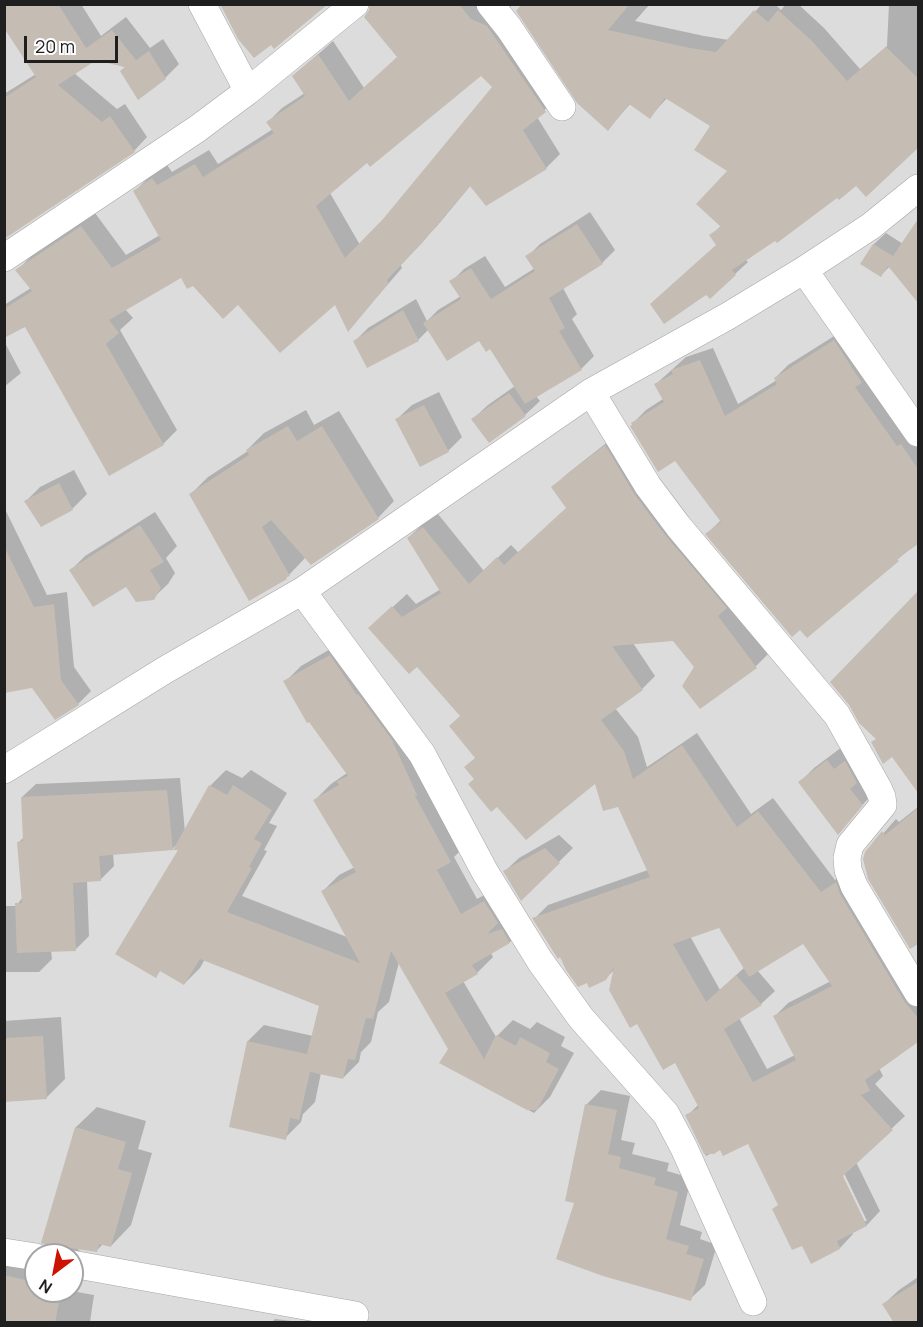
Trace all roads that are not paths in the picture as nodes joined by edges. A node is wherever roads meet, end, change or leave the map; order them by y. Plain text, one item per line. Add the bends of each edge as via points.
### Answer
1 (202, 4) edge
2 (355, 4) edge
3 (490, 4) edge
4 (248, 91) junction
5 (562, 107) dead end
6 (918, 188) edge
7 (4, 258) edge
8 (804, 270) junction
9 (591, 392) junction
10 (918, 433) edge
11 (302, 591) junction
12 (4, 770) edge
13 (918, 993) edge
14 (4, 1252) edge
15 (24, 1255) edge
16 (84, 1266) edge
17 (753, 1302) dead end
18 (355, 1315) dead end

1 - 4 street
2 - 4 street
3 - 5 street
4 - 7 street
6 - 8 street via 871,226
8 - 9 street
8 - 10 street
9 - 11 street
9 - 13 street via 648,486 678,526 837,715 878,788 883,805 850,845 848,870
11 - 12 street
11 - 17 street via 422,754 485,872 540,961 581,1018 666,1114
14 - 15 street
16 - 18 street

